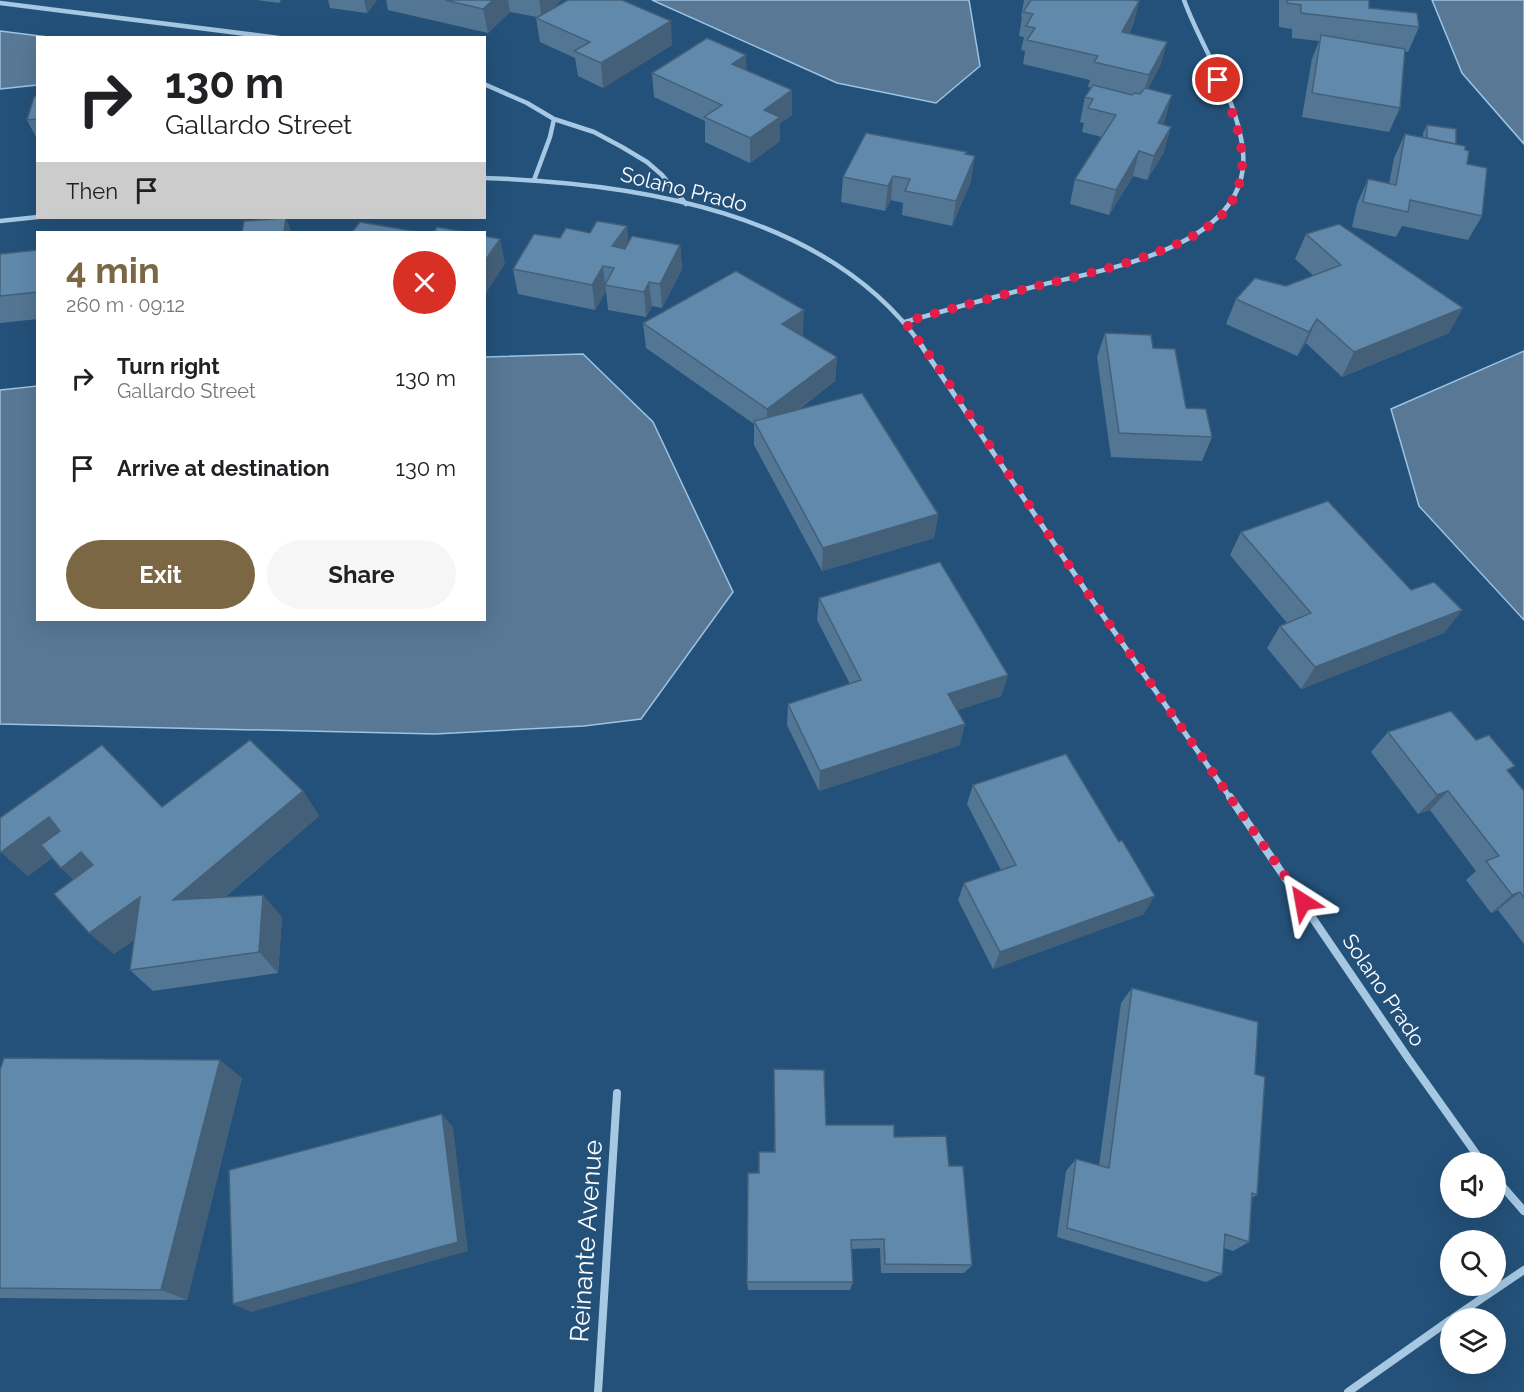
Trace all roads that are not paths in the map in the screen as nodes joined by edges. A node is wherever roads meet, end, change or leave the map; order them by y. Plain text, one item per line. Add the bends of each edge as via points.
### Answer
1 (1184, 0) edge
2 (0, 3) edge
3 (263, 36) edge
4 (486, 85) edge
5 (554, 118) junction
6 (486, 178) edge
7 (534, 180) junction
8 (687, 204) junction
9 (36, 217) edge
10 (0, 221) edge
11 (905, 322) junction
12 (616, 1093) dead end
13 (1475, 1152) edge
14 (1506, 1190) edge
15 (1524, 1211) edge
16 (1524, 1270) edge
17 (1468, 1308) edge
18 (1440, 1327) edge
19 (598, 1392) edge
20 (1348, 1392) edge

1 - 11 street via 1240,138 1240,182 1229,206 1180,243 1144,257
2 - 3 street
4 - 5 street
5 - 7 street
5 - 8 street via 594,132 647,162
6 - 7 street, Solano Prado
7 - 8 street, Solano Prado
8 - 11 street, Solano Prado via 744,221 802,246 859,279
9 - 10 street
11 - 13 street, Solano Prado
12 - 19 street, Reinante Avenue
14 - 15 street
16 - 17 street
18 - 20 street

